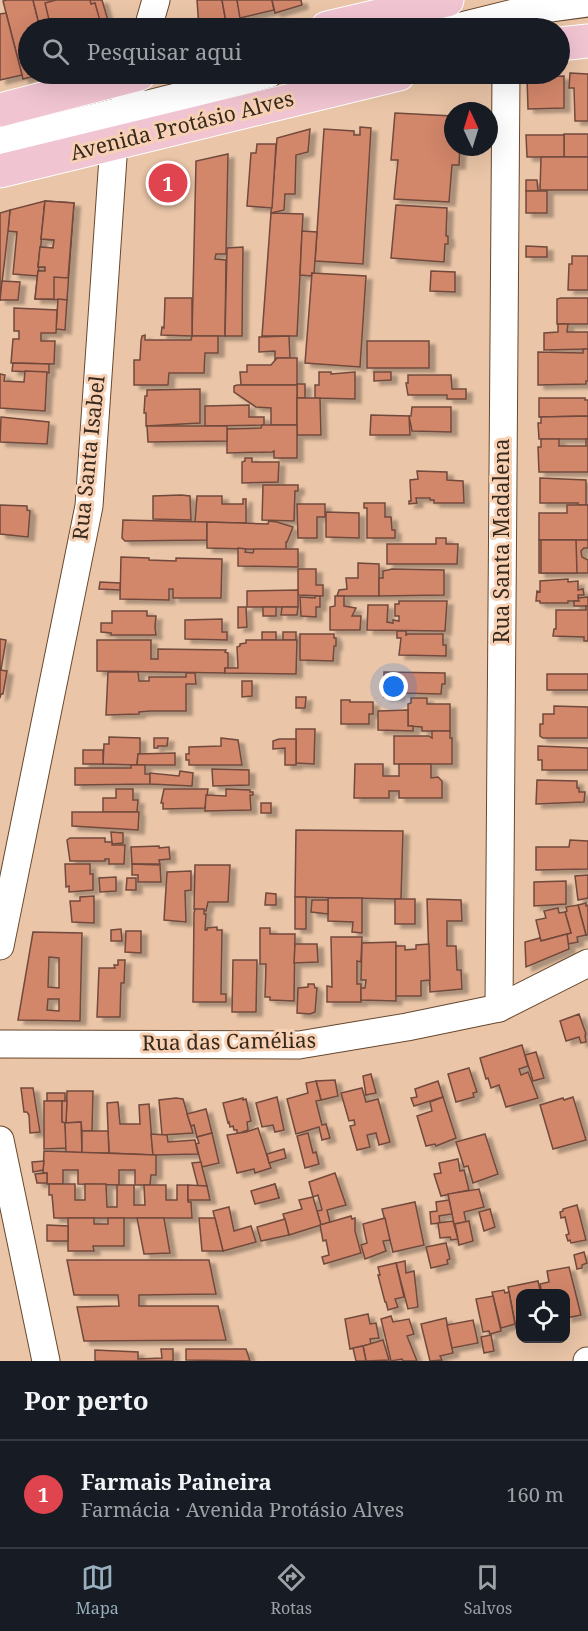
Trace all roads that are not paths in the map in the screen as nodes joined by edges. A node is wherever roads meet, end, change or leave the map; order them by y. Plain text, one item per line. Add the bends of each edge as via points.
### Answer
1 (156, 0) edge
2 (588, 3) edge
3 (447, 10) edge
4 (151, 18) edge
5 (394, 18) edge
6 (489, 18) edge
7 (519, 18) edge
8 (588, 40) edge
9 (570, 43) edge
10 (99, 84) edge
11 (133, 84) edge
12 (227, 84) edge
13 (358, 84) edge
14 (506, 84) edge
15 (123, 109) junction
16 (0, 110) edge
17 (0, 141) edge
18 (114, 143) junction
19 (0, 171) edge
20 (0, 946) edge
21 (588, 963) edge
22 (498, 1008) junction
23 (0, 1044) edge
24 (0, 1140) edge
25 (46, 1361) edge

1 - 4 street
2 - 7 street
3 - 5 main road
3 - 6 street
8 - 9 main road
10 - 16 main road
11 - 15 street, Rua Santa Isabel
12 - 15 street
13 - 18 main road, Avenida Protásio Alves
14 - 22 street, Rua Santa Madalena
15 - 17 street
15 - 18 street, Rua Santa Isabel
18 - 19 main road, Avenida Protásio Alves
18 - 20 street, Rua Santa Isabel via 89,506
21 - 22 street, Rua das Camélias
22 - 23 street, Rua das Camélias via 299,1045
24 - 25 street

